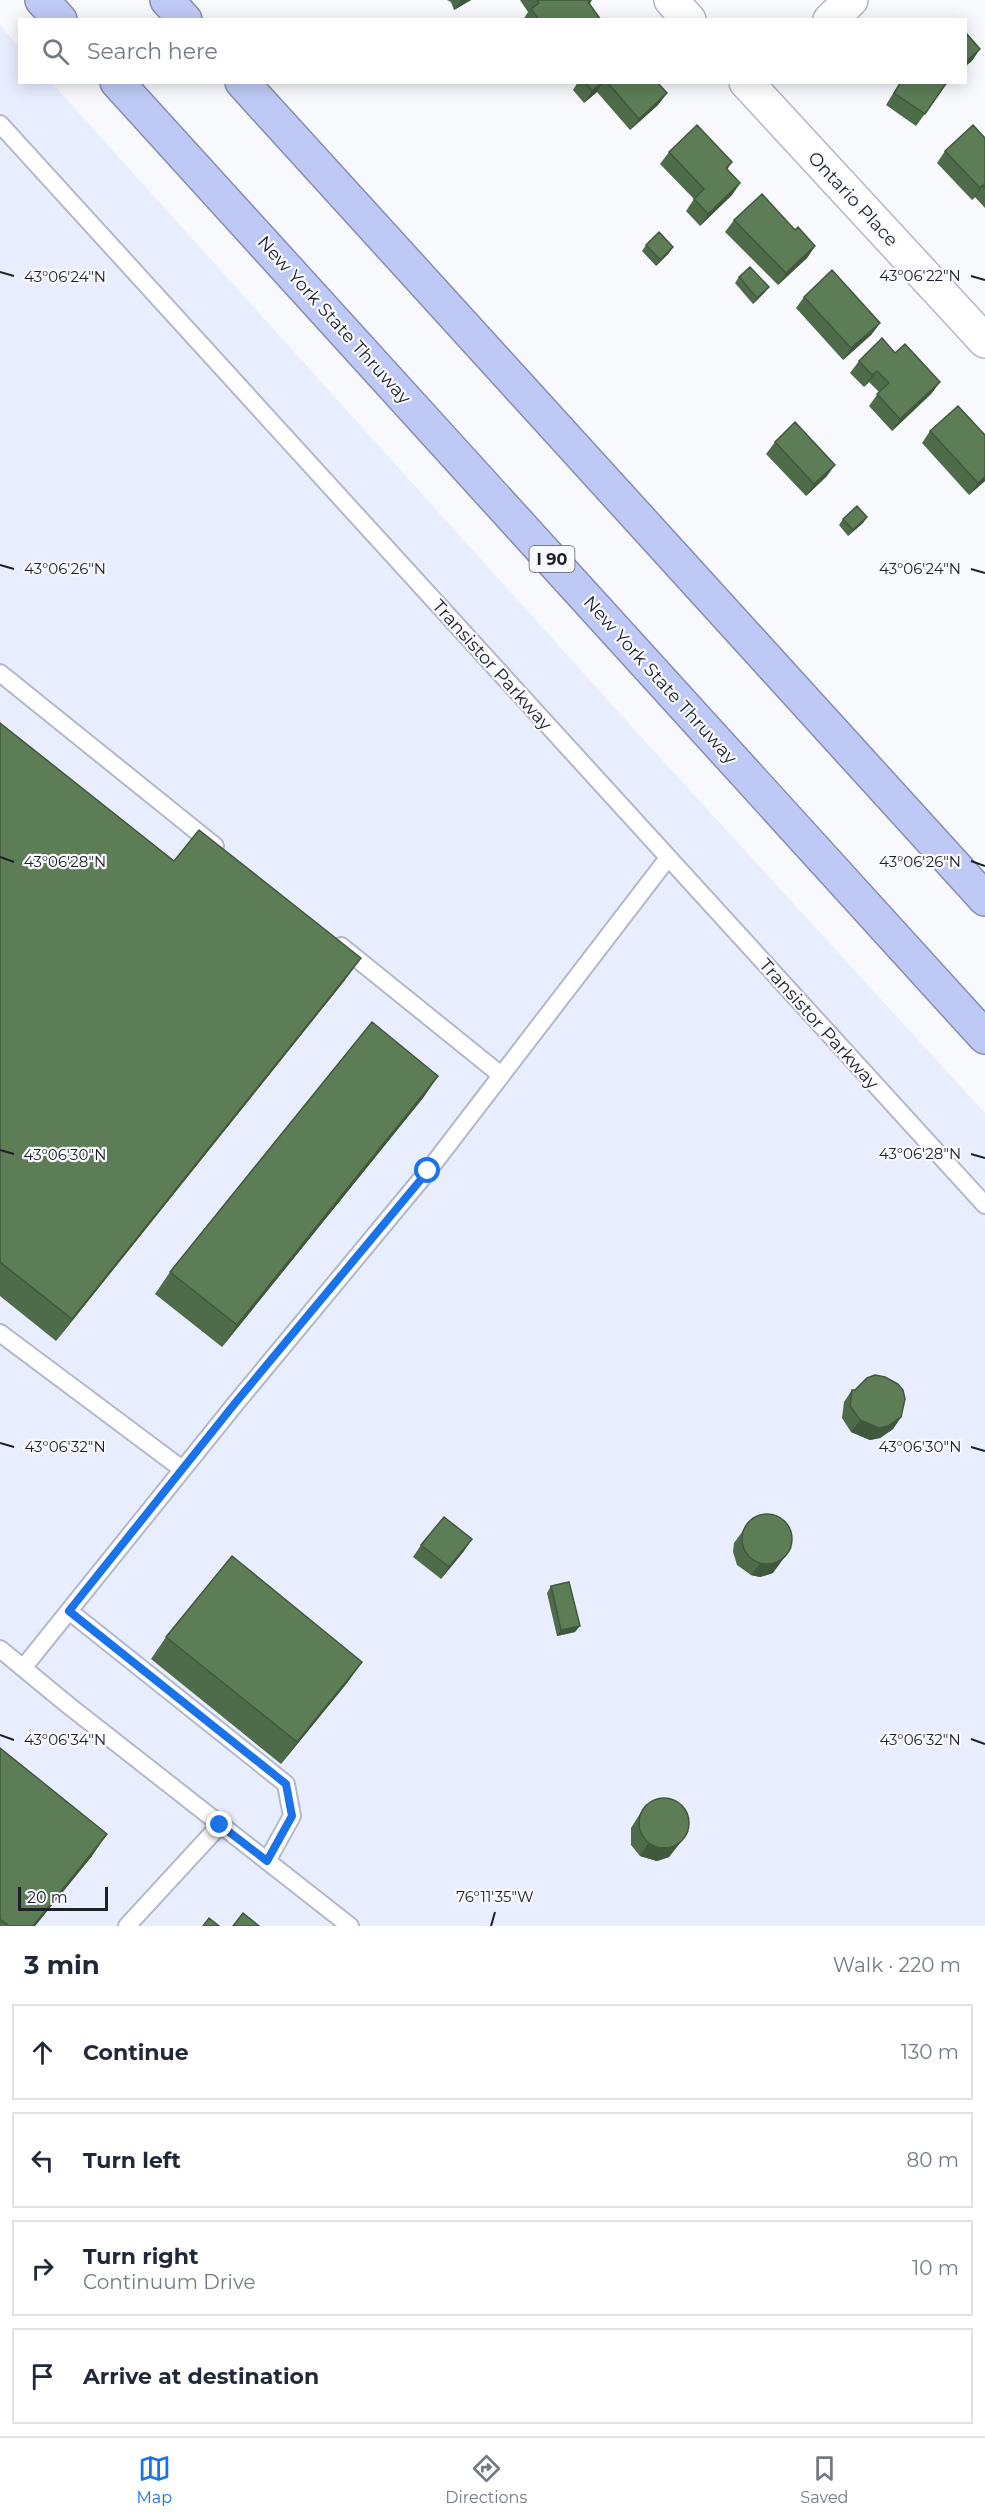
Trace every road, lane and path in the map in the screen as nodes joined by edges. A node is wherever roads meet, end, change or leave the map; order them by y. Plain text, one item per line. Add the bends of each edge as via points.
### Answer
1 (42, 0) edge
2 (167, 0) edge
3 (671, 0) edge
4 (851, 0) edge
5 (58, 18) edge
6 (183, 18) edge
7 (687, 18) edge
8 (832, 18) edge
9 (119, 84) edge
10 (244, 84) edge
11 (753, 85) edge
12 (0, 124) edge
13 (985, 341) edge
14 (0, 673) edge
15 (668, 858) junction
16 (232, 859) edge
17 (985, 899) edge
18 (325, 934) edge
19 (985, 1038) edge
20 (501, 1076) junction
21 (985, 1204) edge
22 (0, 1333) edge
23 (182, 1469) junction
24 (69, 1611) junction
25 (0, 1649) edge
26 (23, 1668) junction
27 (220, 1825) junction
28 (267, 1861) junction
29 (127, 1926) edge
30 (350, 1926) edge

1 - 5 highway
2 - 6 highway
3 - 7 street
4 - 8 street
9 - 19 highway, New York State Thruway / I 90
10 - 17 highway
11 - 13 street, Ontario Place
12 - 15 lane, Transistor Parkway
14 - 16 lane
15 - 20 lane
15 - 21 lane, Transistor Parkway
18 - 20 lane
20 - 23 lane via 428,1171
22 - 23 lane
23 - 24 lane
24 - 26 lane
24 - 28 lane via 286,1784 292,1816
25 - 26 lane
26 - 27 lane
27 - 28 lane
27 - 29 lane
28 - 30 lane

